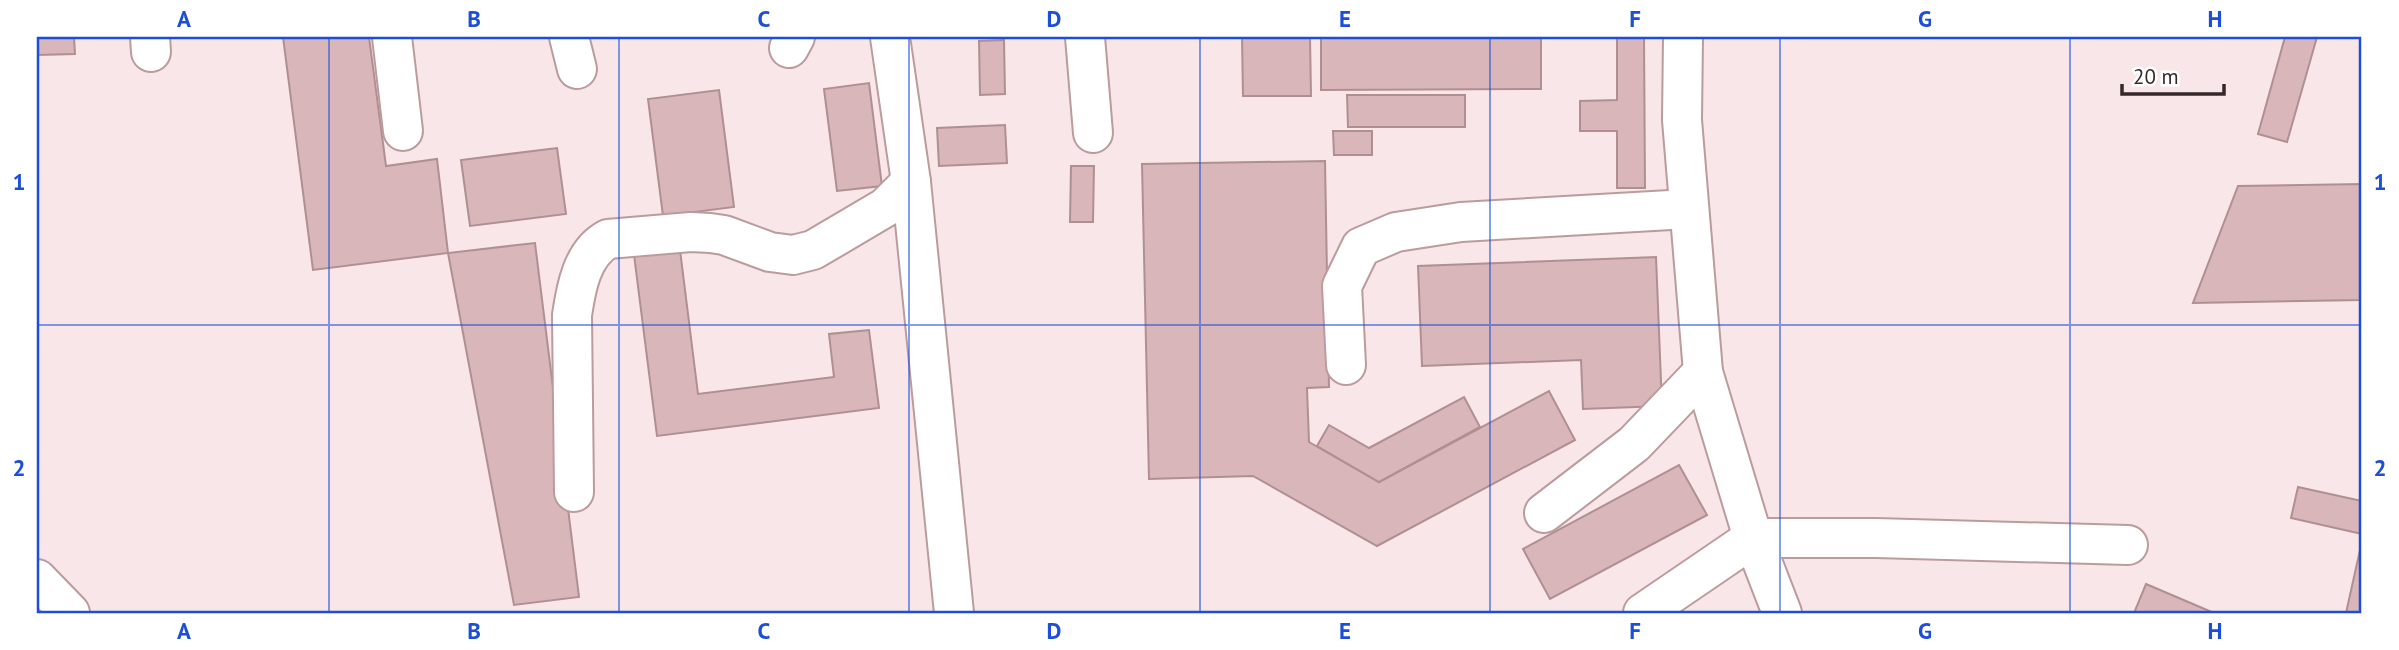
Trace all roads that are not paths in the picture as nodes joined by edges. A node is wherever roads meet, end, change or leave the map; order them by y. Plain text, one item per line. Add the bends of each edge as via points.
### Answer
1 (392, 37) edge
2 (890, 37) edge
3 (1085, 37) edge
4 (1683, 37) edge
5 (403, 131) dead end
6 (1093, 133) dead end
7 (911, 182) junction
8 (1688, 209) junction
9 (1346, 365) dead end
10 (1703, 372) junction
11 (573, 492) dead end
12 (1544, 513) dead end
13 (1753, 538) junction
14 (2128, 545) dead end
15 (37, 579) edge
16 (69, 613) edge
17 (954, 613) edge
18 (1643, 613) edge
19 (1782, 613) edge

1 - 5 street
2 - 7 street
3 - 6 street
4 - 8 street
7 - 11 street via 886,207 813,250 793,255 770,252 724,235 691,232 608,239 597,246 576,286 572,315
7 - 17 street
8 - 9 street via 1461,222 1396,232 1361,247 1342,286
8 - 10 street
10 - 12 street via 1634,444
10 - 13 street
13 - 14 street
13 - 18 street
13 - 19 street
15 - 16 street

